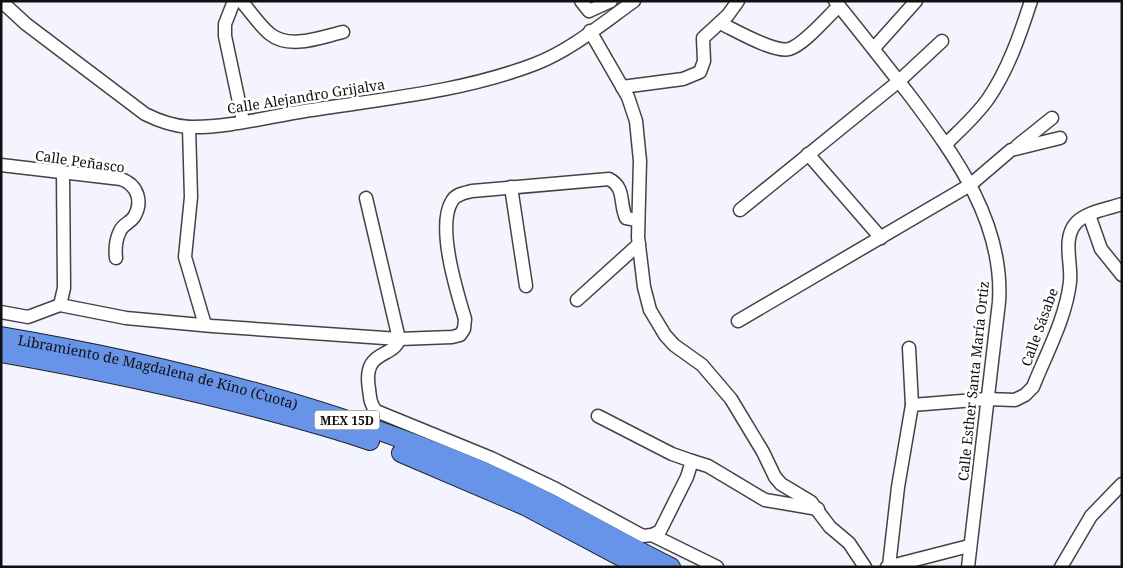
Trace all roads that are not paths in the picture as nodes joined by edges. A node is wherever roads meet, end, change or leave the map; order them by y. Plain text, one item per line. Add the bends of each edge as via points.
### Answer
1 (1, 1) edge
2 (234, 1) edge
3 (242, 1) edge
4 (581, 1) edge
5 (611, 1) edge
6 (634, 1) edge
7 (738, 1) edge
8 (916, 1) edge
9 (1031, 1) edge
10 (837, 3) edge
11 (720, 23) junction
12 (590, 31) junction
13 (343, 32) dead end
14 (942, 41) dead end
15 (874, 48) junction
16 (899, 81) junction
17 (622, 87) junction
18 (1052, 118) dead end
19 (243, 121) junction
20 (190, 127) junction
21 (1060, 138) dead end
22 (946, 144) junction
23 (1011, 150) junction
24 (808, 154) junction
25 (1, 165) edge
26 (63, 174) junction
27 (970, 184) junction
28 (511, 187) junction
29 (366, 198) dead end
30 (1122, 204) edge
31 (740, 210) dead end
32 (1089, 215) junction
33 (637, 220) junction
34 (881, 238) junction
35 (639, 244) junction
36 (116, 258) dead end
37 (1122, 275) edge
38 (526, 286) dead end
39 (577, 300) dead end
40 (60, 305) junction
41 (1, 312) edge
42 (738, 321) dead end
43 (205, 326) junction
44 (1, 336) edge
45 (399, 339) junction
46 (909, 348) dead end
47 (1, 352) edge
48 (986, 399) junction
49 (912, 405) junction
50 (598, 416) dead end
51 (692, 461) junction
52 (1122, 484) edge
53 (818, 509) junction
54 (652, 535) junction
55 (969, 546) junction
56 (640, 567) edge
57 (671, 567) edge
58 (717, 567) edge
59 (865, 567) edge
60 (888, 567) edge
61 (968, 567) edge
62 (1062, 567) edge

1 - 20 street, Calle Alejandro Grijalva via 26,24 145,114 160,121
2 - 19 street via 224,24
3 - 13 street via 268,33 276,38 302,41
4 - 5 street via 589,11
6 - 12 street, Calle Alejandro Grijalva
7 - 11 street
8 - 15 street
9 - 22 street via 1020,35 996,85 978,111
10 - 11 street, Calle Esther Santa María Ortiz via 800,42 787,49 774,47
10 - 15 street, Calle Esther Santa María Ortiz
11 - 17 street via 704,38 704,61 700,72 683,79
12 - 17 street
12 - 19 street, Calle Alejandro Grijalva via 536,64 467,84
14 - 16 street
15 - 16 street, Calle Esther Santa María Ortiz
16 - 22 street, Calle Esther Santa María Ortiz
16 - 24 street
17 - 33 street via 632,108 638,138
18 - 23 street
19 - 20 street, Calle Alejandro Grijalva
20 - 43 street via 191,198 185,257
21 - 23 street
22 - 27 street, Calle Esther Santa María Ortiz
23 - 27 street
24 - 31 street
24 - 34 street
25 - 26 street, Calle Peñasco
26 - 36 street, Calle Peñasco via 121,179 134,186 138,194 136,210 133,220 121,228
26 - 40 street via 64,288
27 - 34 street
27 - 48 street, Calle Esther Santa María Ortiz via 986,221 1000,274
28 - 33 street via 603,178 621,189 626,218
28 - 38 street
28 - 45 street via 460,194 449,206 448,247 465,319 464,329 452,337
29 - 45 street
30 - 32 street
32 - 37 street via 1101,249
32 - 48 street, Calle Sásabe via 1077,222 1070,235 1069,290 1033,387 1015,400
33 - 35 street
34 - 42 street
35 - 39 street
35 - 53 street via 647,300 665,335 702,366 731,399 775,477
40 - 41 street via 28,317
40 - 43 street via 126,318
43 - 45 street
44 - 57 highway, Libramiento de Magdalena de Kino (Cuota) / MEX 15D via 147,363 276,396 349,420 499,478
45 - 54 street via 395,346 377,356 368,371 371,406 376,411 491,458 643,536
46 - 49 street
47 - 56 highway, Libramiento de Magdalena de Kino (Cuota) / MEX 15D via 194,391 340,430 525,506
48 - 49 street, Calle Sásabe
48 - 55 street, Calle Esther Santa María Ortiz
49 - 60 street
50 - 51 street
51 - 53 street via 708,466 765,500
51 - 54 street via 660,530
52 - 62 street via 1091,516
53 - 59 street via 830,527 849,543
54 - 58 street
55 - 60 street
55 - 61 street, Calle Esther Santa María Ortiz

